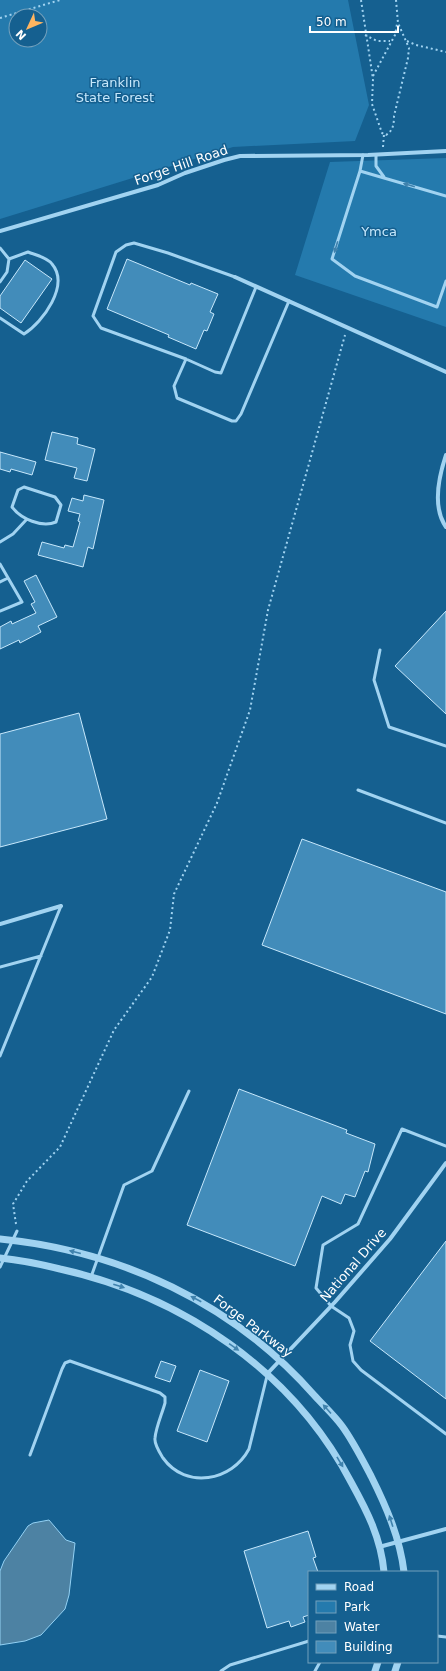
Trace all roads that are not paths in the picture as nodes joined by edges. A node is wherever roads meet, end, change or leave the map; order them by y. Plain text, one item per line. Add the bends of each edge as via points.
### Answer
1 (446, 151) edge
2 (363, 155) junction
3 (376, 155) junction
4 (360, 171) junction
5 (385, 178) junction
6 (446, 196) edge
7 (0, 231) edge
8 (0, 248) edge
9 (9, 259) junction
10 (235, 277) joint
11 (446, 281) edge
12 (0, 282) edge
13 (256, 287) junction
14 (289, 301) junction
15 (0, 318) edge
16 (186, 359) junction
17 (446, 372) edge
18 (446, 455) edge
19 (27, 519) junction
20 (446, 527) edge
21 (0, 542) edge
22 (0, 564) edge
23 (8, 578) junction
24 (0, 582) edge
25 (0, 611) edge
26 (380, 650) dead end
27 (446, 746) edge
28 (358, 790) dead end
29 (446, 823) edge
30 (61, 906) joint
31 (0, 924) edge
32 (40, 956) junction
33 (0, 967) edge
34 (0, 1056) edge
35 (189, 1091) dead end
36 (446, 1146) edge
37 (446, 1163) edge
38 (17, 1231) road end
39 (0, 1240) edge
40 (13, 1241) junction
41 (2, 1258) edge
42 (97, 1258) junction
43 (0, 1267) edge
44 (91, 1277) junction
45 (331, 1306) junction
46 (280, 1360) junction
47 (267, 1374) junction
48 (446, 1434) edge
49 (30, 1455) dead end
50 (446, 1529) edge
51 (398, 1542) junction
52 (380, 1547) junction
53 (384, 1571) edge
54 (404, 1571) edge
55 (308, 1641) edge
56 (221, 1671) edge

1 - 3 street, Forge Hill Road
2 - 3 street, Forge Hill Road
2 - 4 lane
2 - 7 street, Forge Hill Road via 240,156 185,173 158,185
3 - 5 lane via 377,169
4 - 5 lane
4 -> 11 lane via 332,258 355,276 437,307
6 -> 5 lane
8 - 9 lane
9 - 12 lane via 7,272
9 - 15 lane via 28,252 40,256 51,262 57,271 59,281 50,307 35,327 24,334
10 - 13 street
10 - 16 lane via 134,243 116,252 94,316 101,328
13 - 14 street
13 - 16 lane via 221,373
14 - 16 lane via 236,421 177,398 174,386
14 - 17 street
18 - 20 street via 439,487 439,510
19 - 19 lane via 12,507 18,490 24,487 55,497 61,505 56,522 50,525
19 - 21 lane via 13,534
22 - 23 lane
23 - 24 lane
23 - 25 lane via 22,602
26 - 27 lane via 374,680 389,727
28 - 29 lane
30 - 31 street
30 - 32 lane
32 - 33 lane
32 - 34 lane
35 - 42 lane via 152,1171 124,1186
36 - 45 lane via 402,1129 358,1224 323,1245 316,1288
37 - 45 street, National Drive via 390,1239
38 - 40 lane
39 - 40 street, Forge Parkway
40 - 41 lane
42 -> 40 street, Forge Parkway via 33,1243
41 - 43 lane
41 - 44 street via 21,1260
42 - 44 lane
46 -> 42 street, Forge Parkway via 247,1333 199,1300 159,1280
44 -> 47 street via 165,1304 202,1325
45 - 46 street, National Drive
45 - 48 lane via 349,1318 354,1331 350,1344 353,1361 361,1370
46 - 47 street, National Drive
51 -> 46 street, Forge Parkway via 386,1506 342,1426
47 - 49 lane via 249,1449 244,1458 220,1475 210,1478 186,1476 168,1464 154,1440 165,1403 165,1398 160,1393 70,1361 65,1363 62,1369
47 -> 52 street via 302,1409 340,1460 372,1520
50 - 51 street
51 - 52 street
51 - 54 street, Forge Parkway
52 - 53 street
55 - 56 lane via 230,1665

